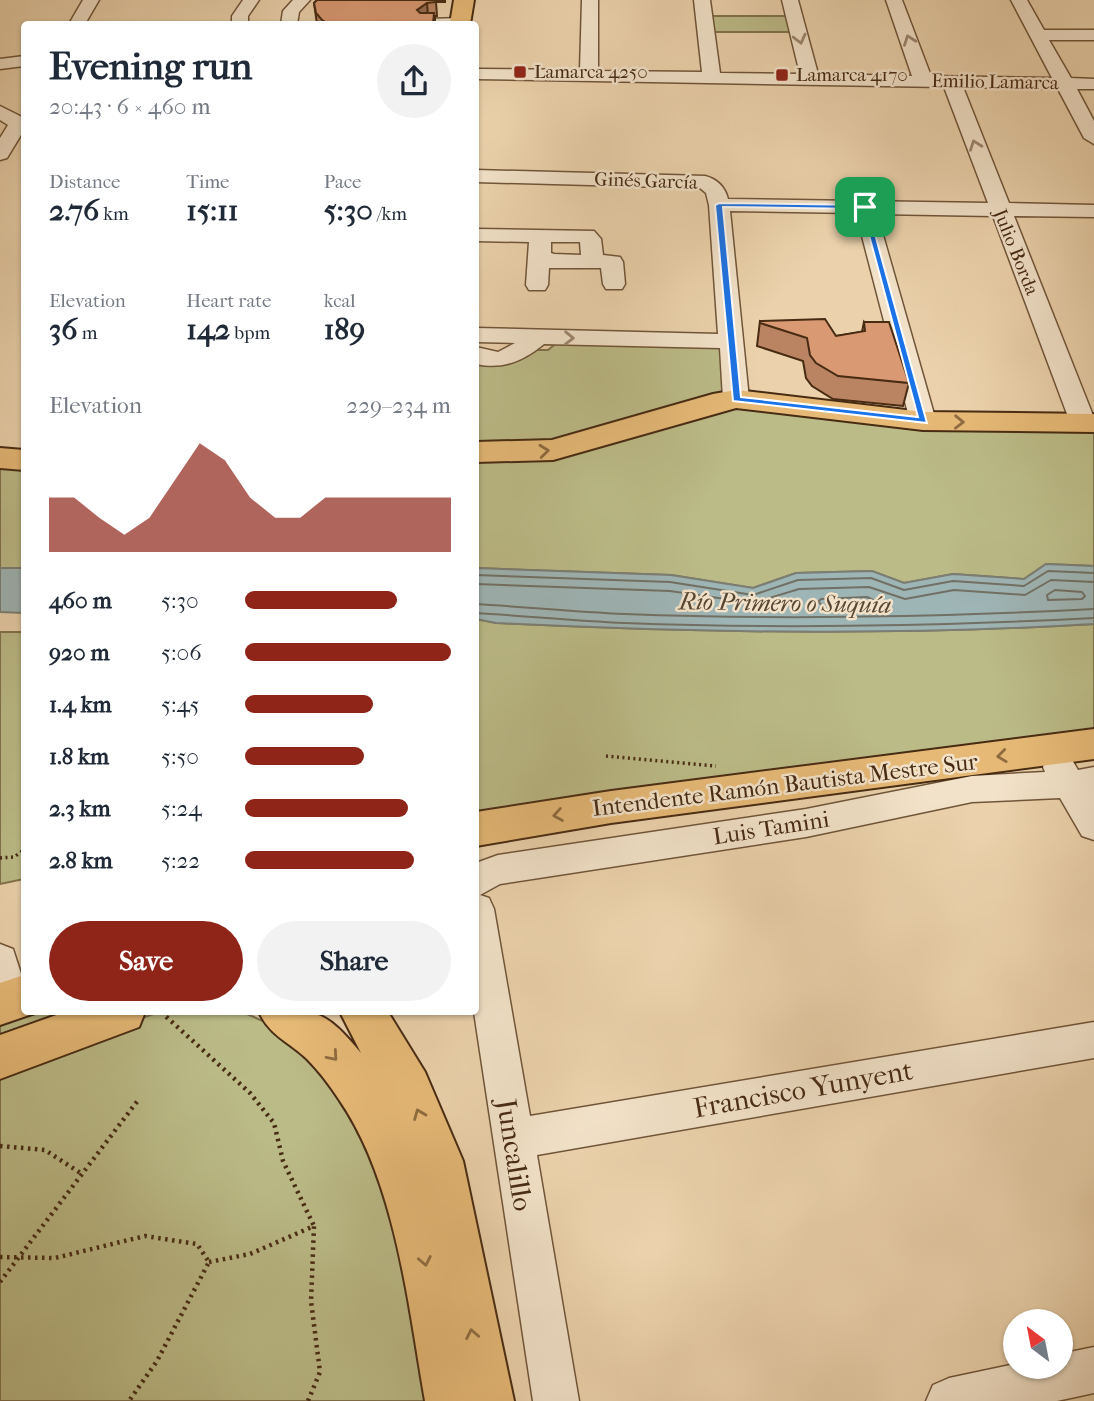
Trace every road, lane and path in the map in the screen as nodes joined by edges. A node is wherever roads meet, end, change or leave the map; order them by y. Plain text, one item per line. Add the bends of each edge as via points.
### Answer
1 (91, 0) edge
2 (251, 0) edge
3 (302, 0) edge
4 (464, 0) edge
5 (590, 0) edge
6 (702, 0) edge
7 (790, 0) edge
8 (894, 0) edge
9 (1019, 0) edge
10 (79, 21) edge
11 (240, 21) edge
12 (289, 21) edge
13 (460, 21) edge
14 (1038, 35) junction
15 (1094, 35) edge
16 (21, 61) edge
17 (0, 64) edge
18 (479, 74) edge
19 (589, 76) junction
20 (712, 78) junction
21 (810, 79) junction
22 (923, 80) junction
23 (951, 81) junction
24 (1065, 83) junction
25 (1094, 84) edge
26 (0, 112) edge
27 (5, 138) edge
28 (1094, 138) edge
29 (0, 154) edge
30 (479, 176) edge
31 (719, 205) junction
32 (865, 207) junction
33 (998, 209) junction
34 (1094, 211) edge
35 (479, 236) edge
36 (540, 246) junction
37 (614, 284) dead end
38 (537, 285) dead end
39 (479, 335) edge
40 (538, 337) junction
41 (730, 341) junction
42 (479, 355) edge
43 (736, 399) junction
44 (923, 421) junction
45 (1088, 423) edge
46 (479, 452) edge
47 (0, 458) edge
48 (21, 460) edge
49 (1094, 744) edge
50 (1070, 771) edge
51 (1094, 826) edge
52 (479, 829) edge
53 (21, 852) edge
54 (0, 858) edge
55 (479, 879) edge
56 (479, 928) edge
57 (114, 1015) edge
58 (164, 1015) edge
59 (288, 1015) edge
60 (365, 1015) edge
61 (1094, 1040) edge
62 (0, 1058) edge
63 (139, 1099) dead end
64 (512, 1139) junction
65 (0, 1146) edge
66 (82, 1174) junction
67 (314, 1226) junction
68 (0, 1257) edge
69 (18, 1259) junction
70 (209, 1262) junction
71 (0, 1282) edge
72 (1094, 1370) edge
73 (130, 1401) edge
74 (308, 1401) edge
75 (453, 1401) edge
76 (486, 1401) edge
77 (556, 1401) edge
78 (948, 1401) edge

1 - 10 street
2 - 11 street
3 - 12 street via 291,11
4 - 13 main road
5 - 19 street
6 - 20 street
7 -> 21 street
22 -> 8 street
9 - 14 street
14 - 15 street
14 - 24 street
16 - 17 street
18 - 19 street, Emilio Lamarca
19 - 20 street, Emilio Lamarca
20 - 21 street, Emilio Lamarca
21 - 22 street, Emilio Lamarca
22 - 23 street, Emilio Lamarca
23 - 24 street, Emilio Lamarca
33 -> 23 street, Julio Borda
24 - 25 street, Emilio Lamarca
24 - 28 street
26 - 27 street via 19,123
27 - 29 street
30 - 31 street, Ginés García via 705,182 714,187
31 - 32 street, Ginés García
31 - 41 street
32 - 33 street, Ginés García
32 - 44 street
33 - 34 street, Ginés García
33 - 45 street, Julio Borda
35 - 36 street
36 - 37 street via 549,261 612,262
36 - 38 street
39 - 40 street
40 -> 41 street
40 - 42 street via 505,359
41 - 43 street
43 - 44 main road
46 -> 43 main road via 553,450
44 -> 45 main road
47 - 48 main road
49 - 50 main road, Intendente Ramón Bautista Mestre Sur
50 - 51 street
50 -> 52 main road, Intendente Ramón Bautista Mestre Sur via 611,807
50 - 55 street, Luis Tamini via 806,823 498,870
53 - 54 path
56 - 64 street, Juncalillo
57 - 62 main road
58 - 67 path via 250,1093 274,1123 283,1161
59 -> 75 main road via 332,1053 361,1090 390,1142 419,1228
76 -> 60 main road via 438,1161 408,1088
61 - 64 street, Francisco Yunyent
63 - 66 path
64 - 77 street, Juncalillo
65 - 66 path via 45,1150
66 - 69 path
67 - 70 path via 250,1254
67 - 74 path via 311,1300 320,1372
68 - 69 path
69 - 70 path via 55,1258 145,1236 197,1244
69 - 71 path
70 - 73 path via 157,1361
72 - 78 street

